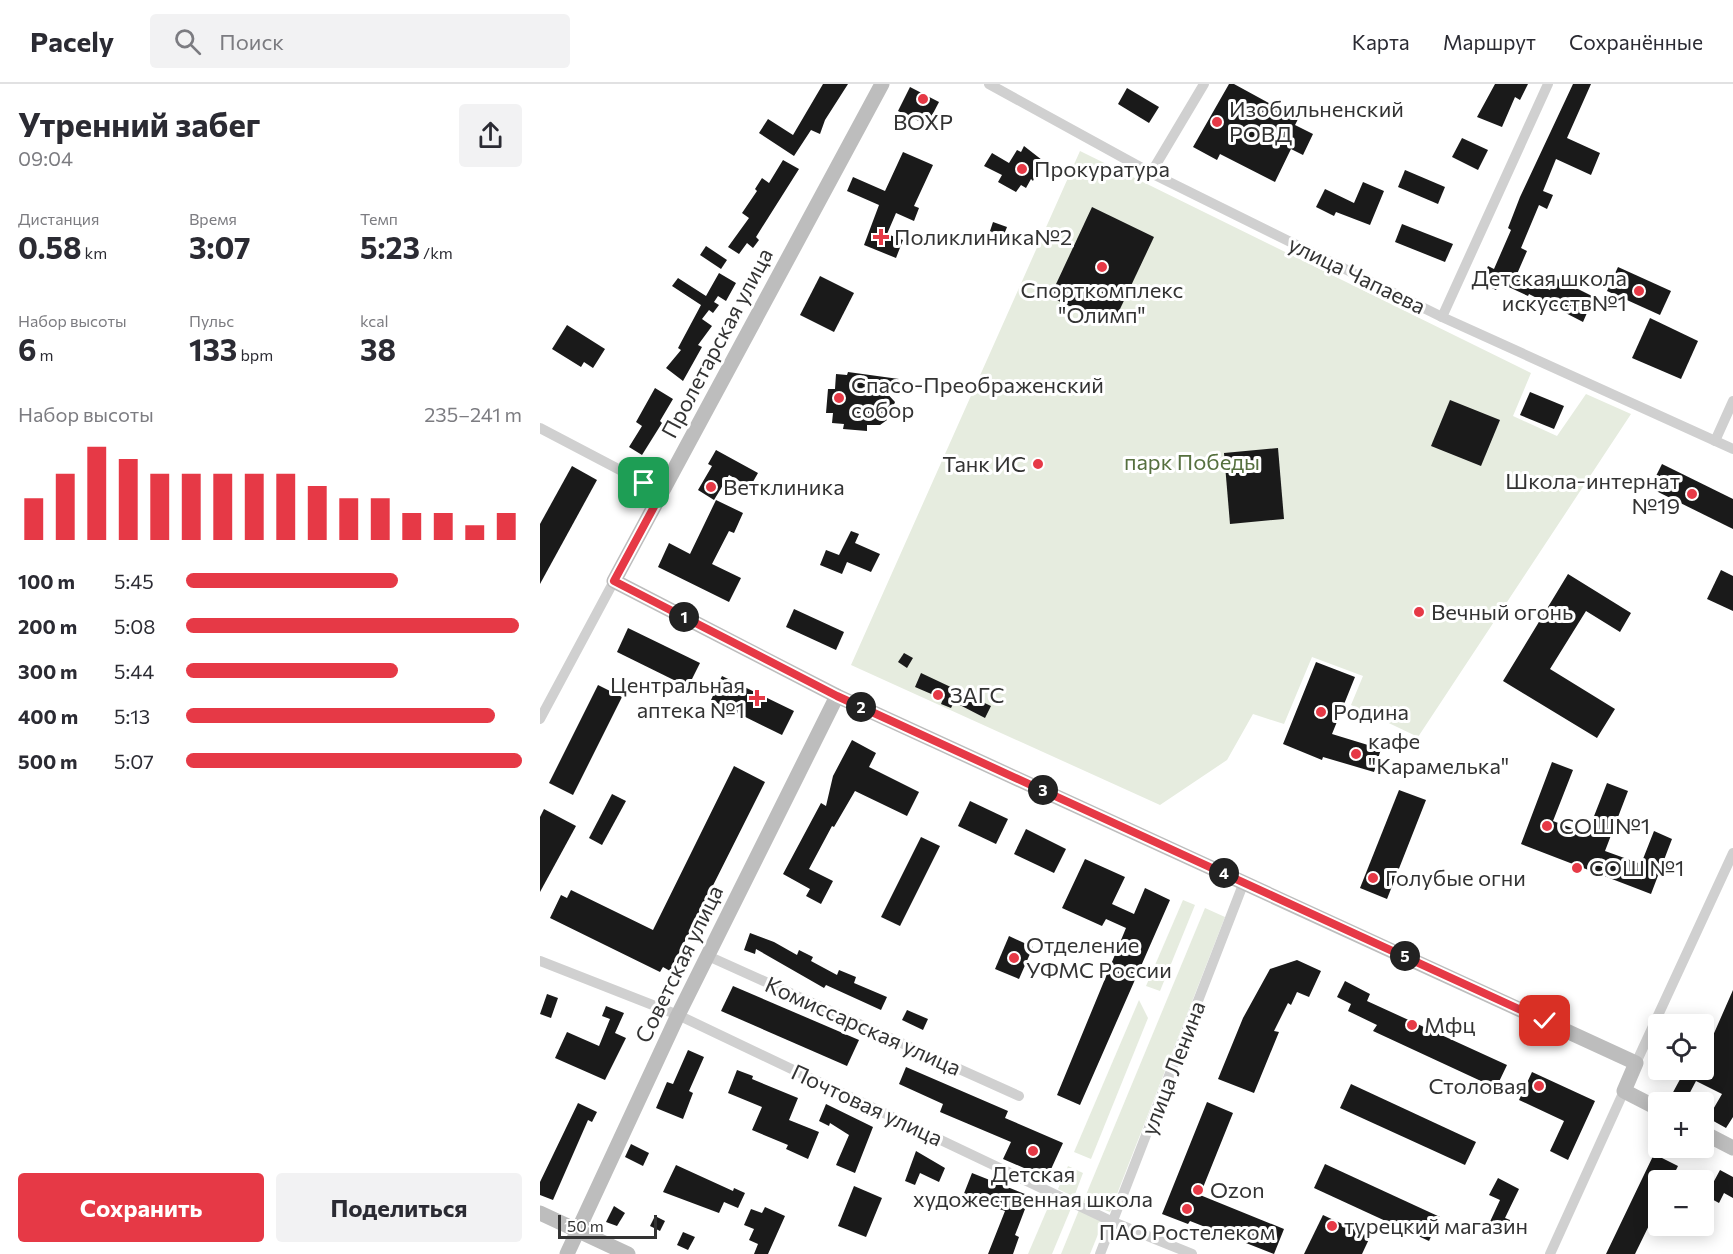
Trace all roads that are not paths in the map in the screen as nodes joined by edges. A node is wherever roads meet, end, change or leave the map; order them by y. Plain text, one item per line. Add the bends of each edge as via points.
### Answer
1 (882, 84) edge
2 (988, 84) edge
3 (1204, 84) edge
4 (1548, 84) edge
5 (1150, 173) junction
6 (1442, 317) junction
7 (1733, 401) edge
8 (540, 428) edge
9 (1715, 441) junction
10 (1733, 449) edge
11 (662, 492) junction
12 (614, 581) junction
13 (837, 696) junction
14 (540, 719) edge
15 (1733, 853) edge
16 (1244, 882) junction
17 (708, 956) junction
18 (540, 961) edge
19 (678, 1015) junction
20 (1636, 1063) junction
21 (1624, 1090) junction
22 (1019, 1096) dead end
23 (1648, 1103) edge
24 (1714, 1138) edge
25 (1733, 1148) edge
26 (540, 1213) edge
27 (1113, 1222) junction
28 (577, 1231) junction
29 (567, 1254) edge
30 (628, 1254) edge
31 (1100, 1254) edge
32 (1192, 1254) edge
33 (1550, 1254) edge

1 - 11 street, Пролетарская улица
2 - 5 street, улица Чапаева
3 - 5 street
4 - 6 street
5 - 6 street, улица Чапаева
6 - 9 street, улица Чапаева
7 - 9 street
8 - 11 street
9 - 10 street, улица Чапаева
11 - 12 street, Пролетарская улица
12 - 13 street
12 - 14 street, Пролетарская улица
13 - 16 street
13 - 17 street, Советская улица
15 - 20 street
16 - 20 street
16 - 27 street, улица Ленина
17 - 19 street, Советская улица
17 - 22 street, Комиссарская улица
18 - 19 street, Почтовая улица
19 - 27 street, Почтовая улица
19 - 28 street, Советская улица
20 - 21 street
21 - 23 street
21 - 33 street
24 - 25 street
26 - 28 street
27 - 31 street, улица Ленина
27 - 32 street, Почтовая улица
28 - 29 street, Советская улица
28 - 30 street

